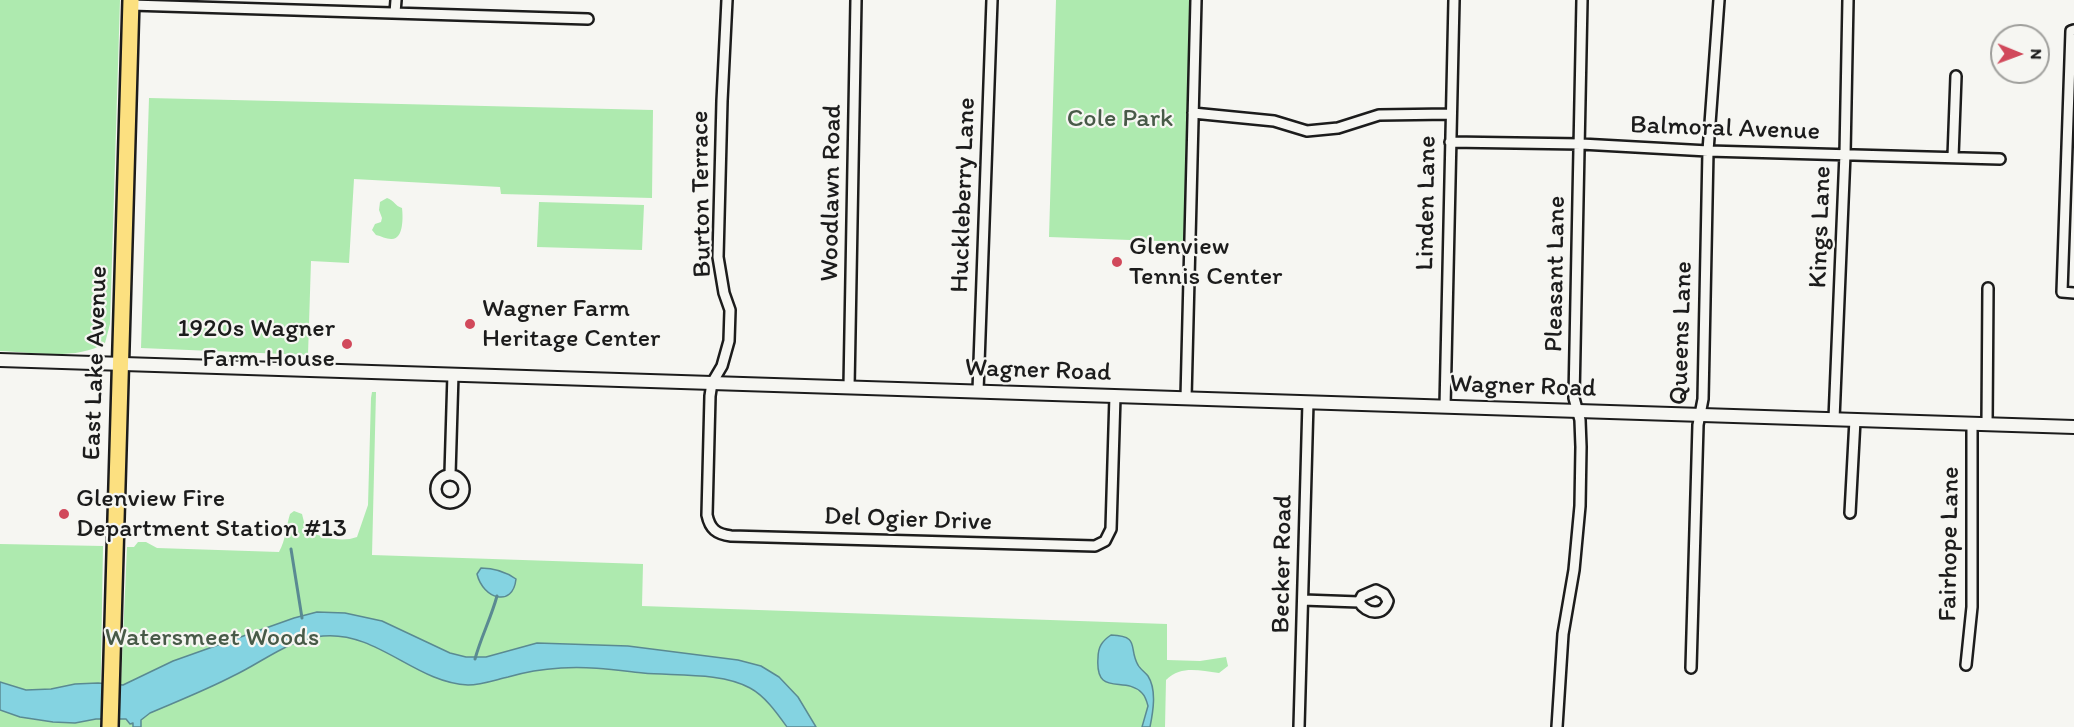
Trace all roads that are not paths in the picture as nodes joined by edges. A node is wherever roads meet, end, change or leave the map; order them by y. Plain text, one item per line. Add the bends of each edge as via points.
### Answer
1 (396, 0) edge
2 (727, 0) edge
3 (856, 0) edge
4 (992, 0) edge
5 (1196, 0) edge
6 (1454, 0) edge
7 (1582, 0) edge
8 (1719, 0) edge
9 (1848, 0) edge
10 (131, 2) edge
11 (395, 13) junction
12 (588, 19) dead end
13 (2074, 30) edge
14 (1956, 76) dead end
15 (1193, 113) junction
16 (1450, 114) junction
17 (1450, 142) junction
18 (1581, 144) junction
19 (1708, 151) junction
20 (1845, 154) junction
21 (1953, 157) junction
22 (2000, 159) dead end
23 (2071, 160) edge
24 (1988, 288) dead end
25 (2074, 293) edge
26 (0, 360) edge
27 (119, 363) junction
28 (453, 374) junction
29 (712, 383) junction
30 (849, 387) junction
31 (978, 391) junction
32 (1115, 396) junction
33 (1186, 398) junction
34 (1308, 402) junction
35 (1445, 407) junction
36 (1577, 411) junction
37 (1700, 415) junction
38 (1834, 419) junction
39 (1855, 420) junction
40 (1972, 424) junction
41 (1987, 424) junction
42 (2074, 427) edge
43 (450, 474) dead end
44 (1850, 513) dead end
45 (1303, 600) junction
46 (1359, 602) dead end
47 (1966, 665) dead end
48 (1690, 668) dead end
49 (110, 722) edge
50 (1299, 727) edge
51 (1557, 727) edge

1 - 11 street
2 - 29 street, Burton Terrace via 718,257 730,310 729,341
3 - 30 street, Woodlawn Road
4 - 31 street, Huckleberry Lane
5 - 15 street
6 - 16 street, Linden Lane
7 - 18 street, Pleasant Lane
8 - 19 street, Queens Lane
9 - 20 street, Kings Lane
10 - 11 street
10 - 27 main road, East Lake Avenue
11 - 12 street
13 - 23 street
14 - 21 street
15 - 16 street via 1274,121 1307,131 1338,128 1379,115
15 - 33 street
16 - 17 street, Linden Lane
17 - 18 street, Balmoral Avenue
17 - 35 street, Linden Lane
18 - 19 street, Balmoral Avenue
18 - 36 street, Pleasant Lane via 1574,398
19 - 20 street, Balmoral Avenue
19 - 37 street, Queens Lane
20 - 21 street, Balmoral Avenue
20 - 38 street, Kings Lane
21 - 22 street, Balmoral Avenue
23 - 25 street via 2062,292
24 - 41 street
26 - 27 street, Wagner Road
27 - 28 street, Wagner Road
27 - 49 main road, East Lake Avenue
28 - 29 street, Wagner Road
28 - 43 street
29 - 30 street, Wagner Road
29 - 32 street, Del Ogier Drive via 706,514 716,533 742,536 1087,547 1101,544 1111,529
30 - 31 street, Wagner Road
31 - 32 street, Wagner Road
32 - 33 street, Wagner Road
33 - 34 street, Wagner Road
34 - 35 street, Wagner Road
34 - 45 street, Becker Road
35 - 36 street, Wagner Road
36 - 37 street, Wagner Road
36 - 51 street, Pleasant Lane via 1580,506 1563,634
37 - 38 street, Wagner Road
37 - 48 street, Queens Lane
38 - 39 street, Wagner Road
39 - 40 street, Wagner Road
39 - 44 street
40 - 41 street, Wagner Road
40 - 47 street, Fairhope Lane via 1972,606
41 - 42 street, Wagner Road
45 - 46 street
45 - 50 street, Becker Road

